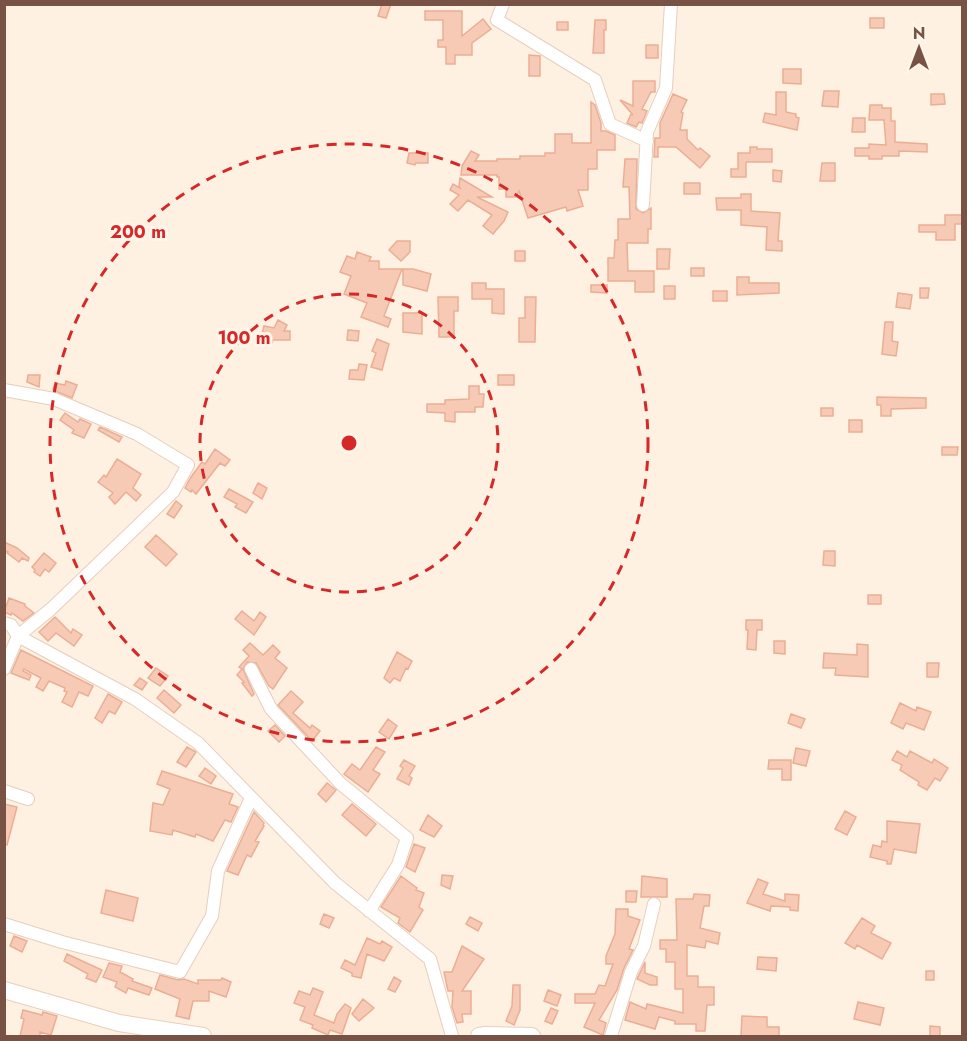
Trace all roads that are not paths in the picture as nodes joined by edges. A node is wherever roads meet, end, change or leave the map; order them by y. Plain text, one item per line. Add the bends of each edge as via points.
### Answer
1 (503, 4) edge
2 (670, 4) edge
3 (646, 141) junction
4 (643, 206) dead end
5 (4, 390) edge
6 (4, 623) edge
7 (18, 636) junction
8 (4, 669) edge
9 (251, 669) dead end
10 (4, 791) edge
11 (251, 798) junction
12 (28, 799) dead end
13 (654, 904) dead end
14 (369, 911) junction
15 (4, 924) edge
16 (4, 990) edge
17 (203, 1036) edge
18 (452, 1036) edge
19 (479, 1036) edge
20 (532, 1036) edge
21 (611, 1036) edge

1 - 3 street via 497,20 595,80 610,124
2 - 3 street via 666,88
3 - 4 street
5 - 7 street via 54,399 137,434 188,465 173,492
6 - 7 street
7 - 8 street
7 - 11 street via 135,699 198,742
9 - 14 street via 271,709 341,784 406,838 398,865
10 - 12 street
11 - 14 street via 335,883
11 - 15 street via 218,871 212,916 180,972
13 - 21 street via 644,946 631,972
14 - 18 street via 430,959
16 - 17 main road via 119,1023
19 - 20 main road

